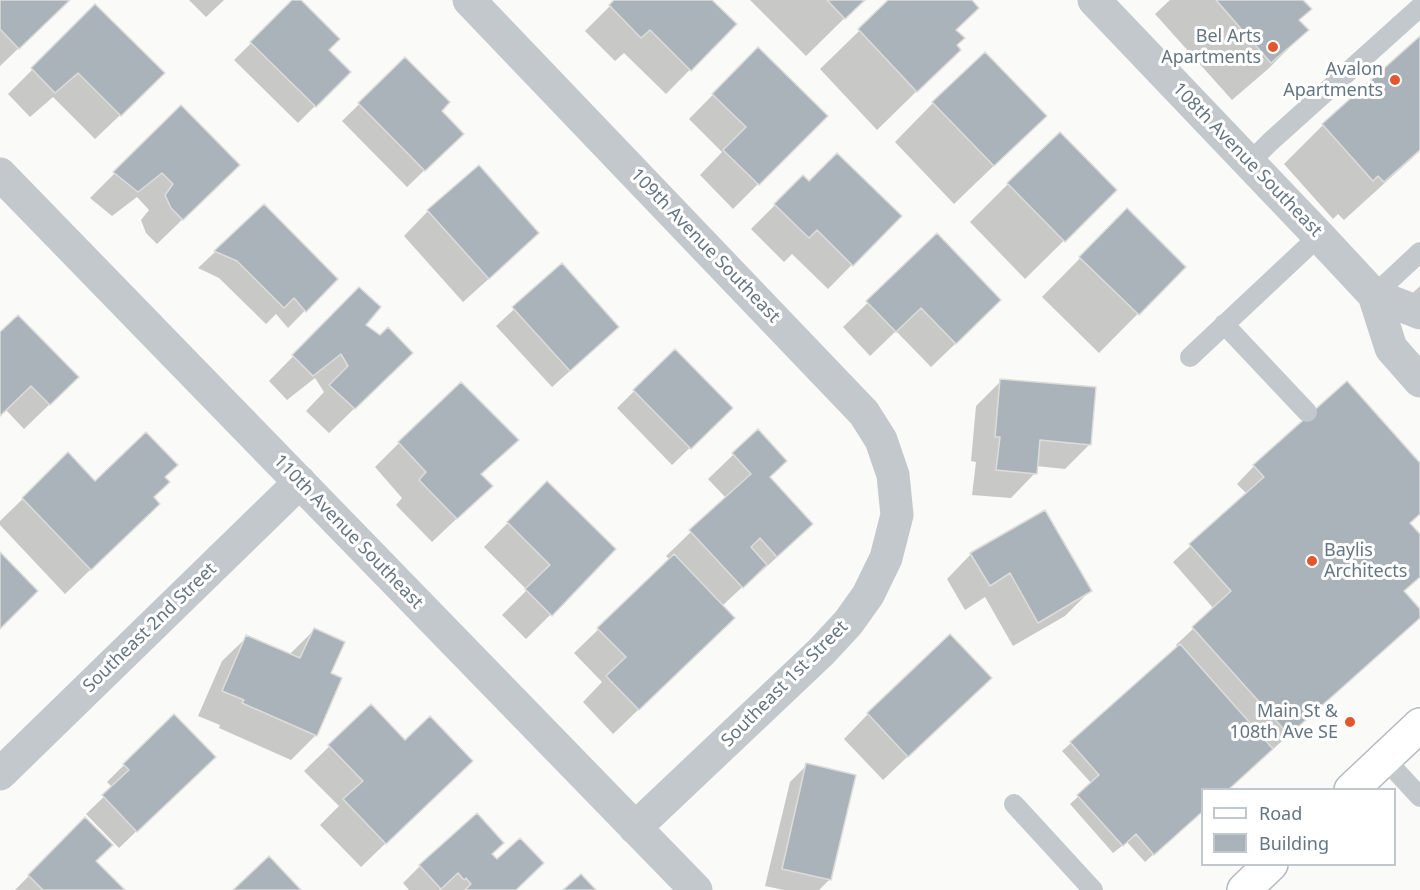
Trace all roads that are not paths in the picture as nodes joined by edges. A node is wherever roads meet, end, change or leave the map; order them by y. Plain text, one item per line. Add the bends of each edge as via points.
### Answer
1 (469, 0) edge
2 (1094, 0) edge
3 (1420, 7) edge
4 (1249, 163) junction
5 (0, 174) edge
6 (1319, 236) junction
7 (1420, 252) edge
8 (1374, 295) junction
9 (1420, 313) edge
10 (1224, 324) junction
11 (1190, 357) dead end
12 (1420, 381) edge
13 (1307, 412) dead end
14 (300, 482) junction
15 (897, 515) joint
16 (1420, 725) edge
17 (1384, 758) junction
18 (0, 774) edge
19 (1352, 788) edge
20 (1420, 797) edge
21 (1014, 804) dead end
22 (635, 828) junction
23 (1269, 866) edge
24 (696, 890) edge
25 (1093, 890) edge
26 (1244, 890) edge

1 - 15 street, 109th Avenue Southeast via 864,413 881,440 893,475
2 - 4 street, 108th Avenue Southeast
3 - 4 lane
4 - 6 street, 108th Avenue Southeast
5 - 14 street, 110th Avenue Southeast
6 - 8 street, 108th Avenue Southeast
6 - 10 lane
7 - 8 lane
8 - 9 street, 108th Avenue Southeast
8 - 12 street, 108th Avenue Southeast via 1391,348
10 - 11 lane
10 - 13 lane
14 - 18 street, Southeast 2nd Street
14 - 22 street, 110th Avenue Southeast
15 - 22 street, Southeast 1st Street via 886,558 868,595 848,623
16 - 17 main road
17 - 19 main road
17 - 20 lane
21 - 25 lane
22 - 24 street, 110th Avenue Southeast
23 - 26 main road

